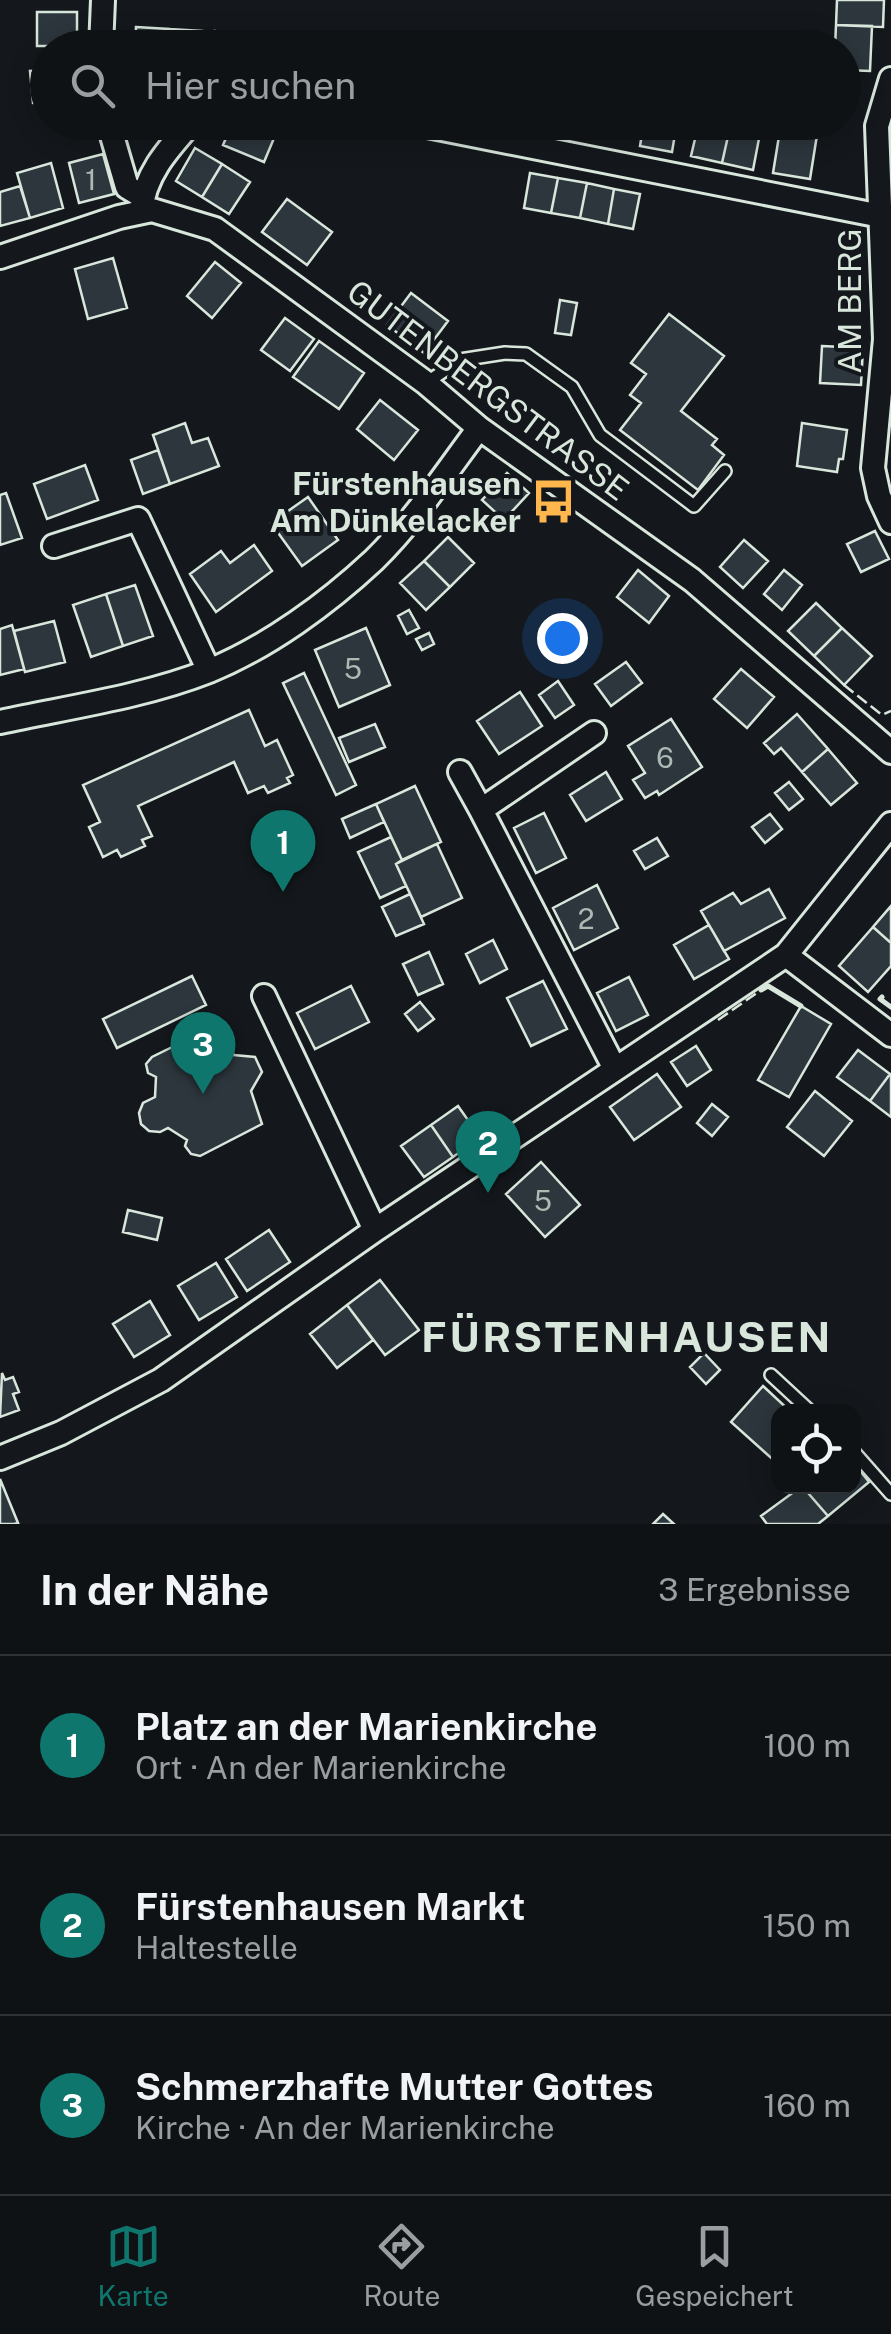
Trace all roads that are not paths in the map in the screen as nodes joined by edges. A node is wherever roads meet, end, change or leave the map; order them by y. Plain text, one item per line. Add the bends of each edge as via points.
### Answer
1 (103, 0) edge
2 (102, 30) edge
3 (891, 79) edge
4 (113, 140) edge
5 (176, 140) edge
6 (497, 140) edge
7 (142, 204) junction
8 (881, 216) junction
9 (0, 257) edge
10 (426, 383) junction
11 (480, 428) junction
12 (726, 471) dead end
13 (891, 522) edge
14 (54, 546) dead end
15 (209, 671) junction
16 (0, 722) edge
17 (594, 733) dead end
18 (891, 752) edge
19 (460, 772) dead end
20 (481, 810) junction
21 (891, 824) edge
22 (786, 955) junction
23 (264, 996) dead end
24 (891, 1035) edge
25 (615, 1069) junction
26 (375, 1230) junction
27 (771, 1376) dead end
28 (802, 1404) edge
29 (0, 1458) edge
30 (861, 1460) edge
31 (891, 1494) edge

1 - 2 street
3 - 8 street, AM BERG via 877,126
4 - 7 street via 127,187
5 - 7 street
6 - 8 street
7 - 9 street, GUTENBERGSTRASSE
7 - 10 street, GUTENBERGSTRASSE via 215,229
8 - 13 street, AM BERG via 885,339 873,468
10 - 11 street, GUTENBERGSTRASSE
10 - 12 lane via 460,360 526,354 572,387 600,436 694,506
11 - 15 street via 374,559 250,651
11 - 18 street, GUTENBERGSTRASSE via 692,580
14 - 15 street via 138,519
15 - 16 street
17 - 20 street
19 - 20 street
20 - 25 street
21 - 22 street
22 - 24 street
22 - 25 street
23 - 26 street
25 - 26 street
26 - 29 street via 160,1380
27 - 28 lane
30 - 31 lane

